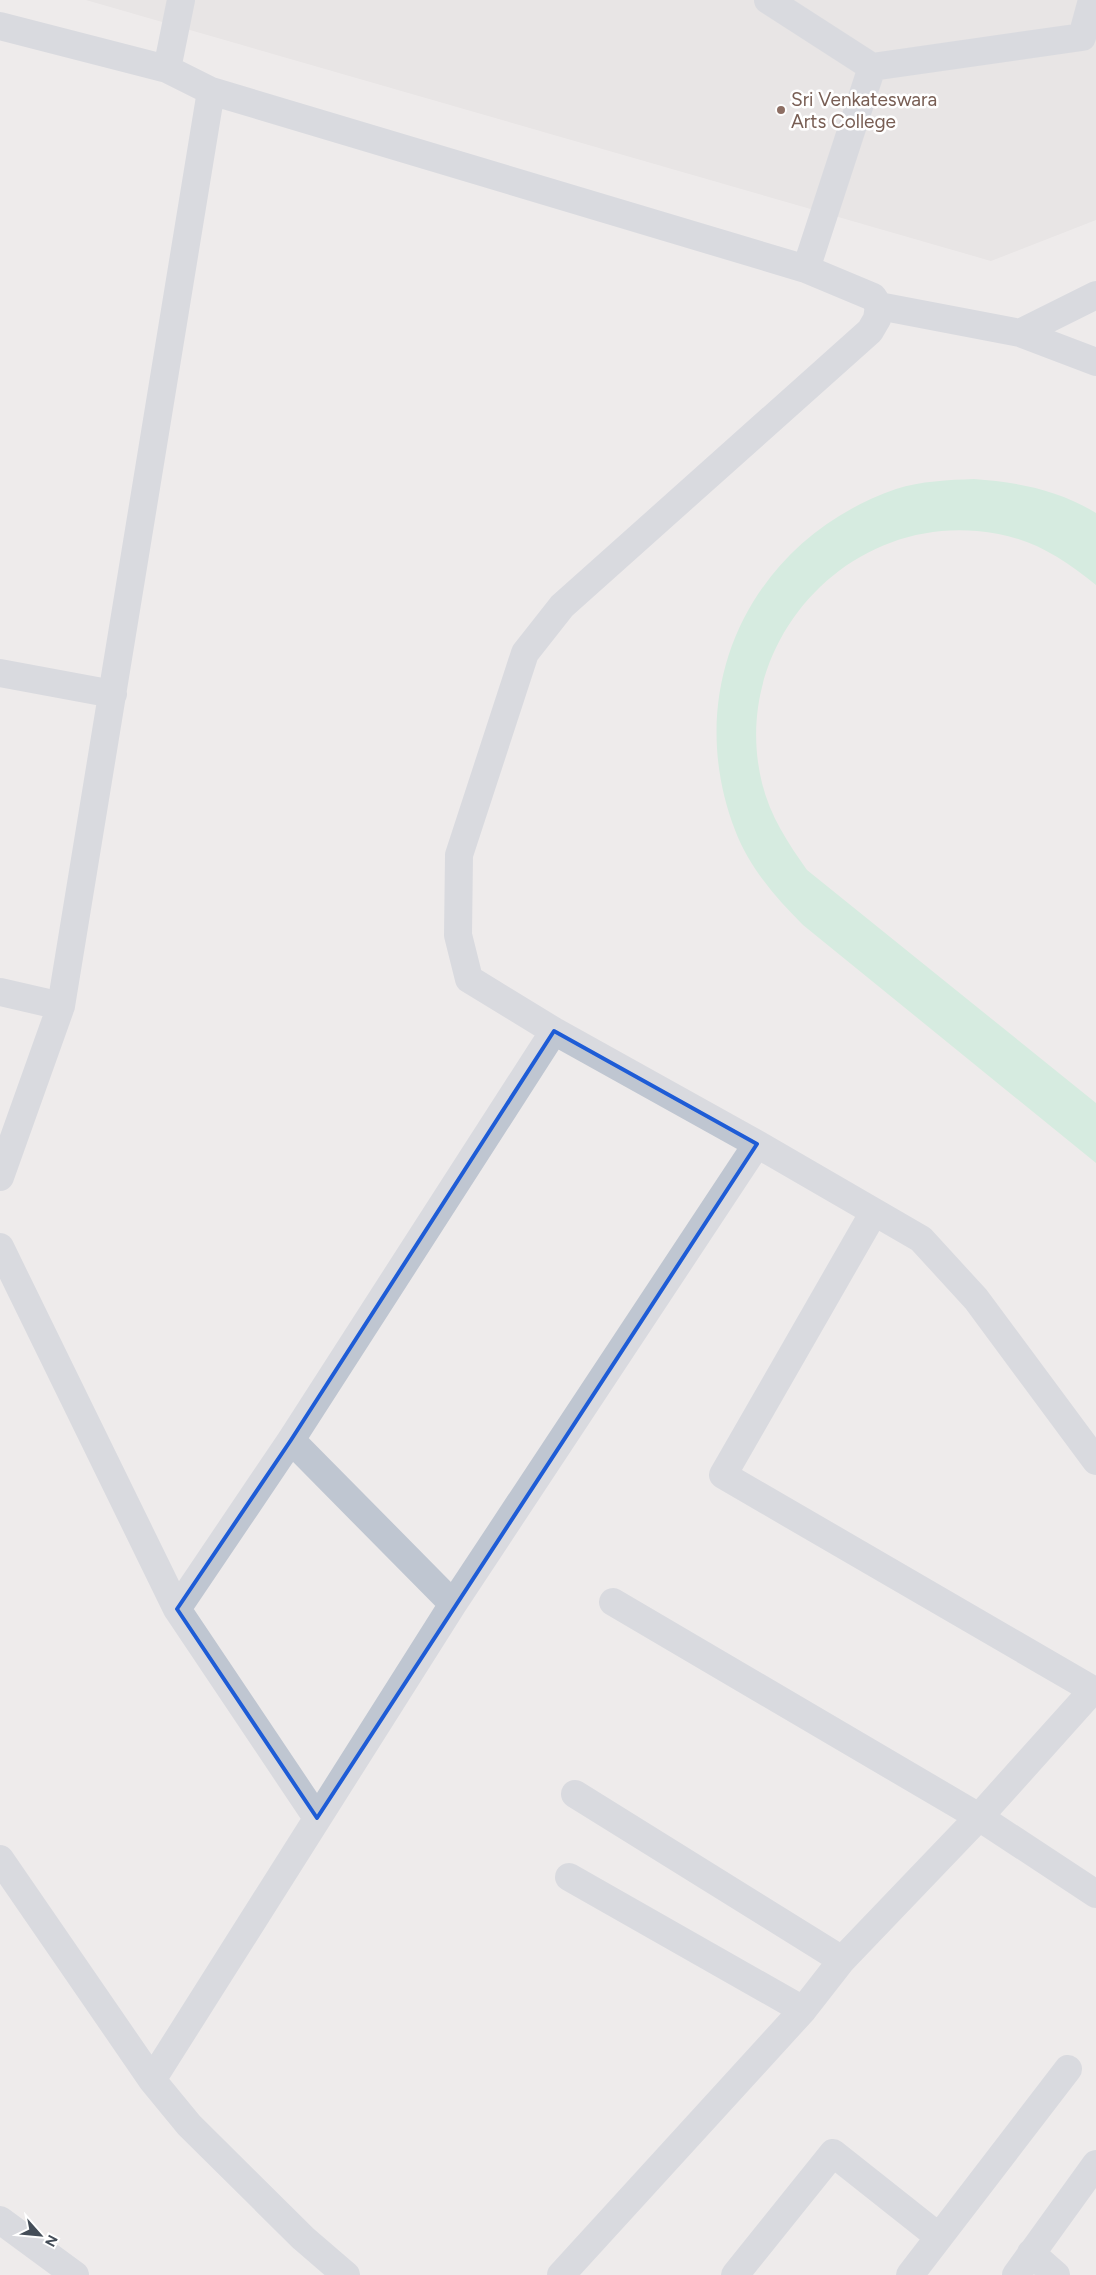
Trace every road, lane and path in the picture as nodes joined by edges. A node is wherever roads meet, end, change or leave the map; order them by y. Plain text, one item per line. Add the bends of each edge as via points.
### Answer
1 (181, 0) edge
2 (768, 0) edge
3 (1092, 0) edge
4 (0, 26) edge
5 (872, 67) junction
6 (167, 69) junction
7 (211, 91) junction
8 (806, 269) junction
9 (1096, 295) edge
10 (879, 306) junction
11 (1020, 333) junction
12 (1096, 362) edge
13 (0, 673) edge
14 (113, 694) junction
15 (0, 992) edge
16 (61, 1006) junction
17 (554, 1031) junction
18 (756, 1144) junction
19 (0, 1177) edge
20 (874, 1212) junction
21 (0, 1247) edge
22 (291, 1440) junction
23 (1096, 1461) edge
24 (613, 1602) dead end
25 (454, 1604) junction
26 (177, 1609) junction
27 (1094, 1687) edge
28 (575, 1794) dead end
29 (979, 1817) junction
30 (316, 1818) junction
31 (0, 1859) edge
32 (569, 1877) dead end
33 (1096, 1894) edge
34 (842, 1960) junction
35 (803, 2010) junction
36 (1068, 2069) dead end
37 (152, 2080) junction
38 (1096, 2164) edge
39 (0, 2220) edge
40 (939, 2237) junction
41 (1032, 2253) junction
42 (75, 2275) edge
43 (346, 2275) edge
44 (560, 2275) edge
45 (735, 2275) edge
46 (910, 2275) edge
47 (1016, 2275) edge
48 (1056, 2275) edge

1 - 6 street
2 - 5 street
3 - 5 street via 1082,37
4 - 6 street
5 - 8 street
6 - 7 street
7 - 8 street
7 - 14 street
8 - 10 street via 873,298
9 - 11 street
10 - 11 street
10 - 17 street via 877,319 870,331 562,606 525,653 459,855 458,935 468,978
11 - 12 street
13 - 14 street
14 - 16 street
15 - 16 street
16 - 19 street
17 - 18 street
17 - 22 street
18 - 20 street
18 - 25 street
20 - 23 street via 921,1239 976,1299
20 - 27 street via 723,1474
21 - 26 street
22 - 25 street
22 - 26 street
24 - 29 street
25 - 30 street
26 - 30 street
27 - 29 street
28 - 34 street
29 - 33 street
29 - 34 street
30 - 37 street
31 - 37 street
32 - 35 street
34 - 35 street
35 - 44 street
36 - 40 street
37 - 43 street via 189,2125 302,2238
38 - 41 street
39 - 42 street
40 - 45 street via 833,2153
40 - 46 street
41 - 47 street
41 - 48 street

